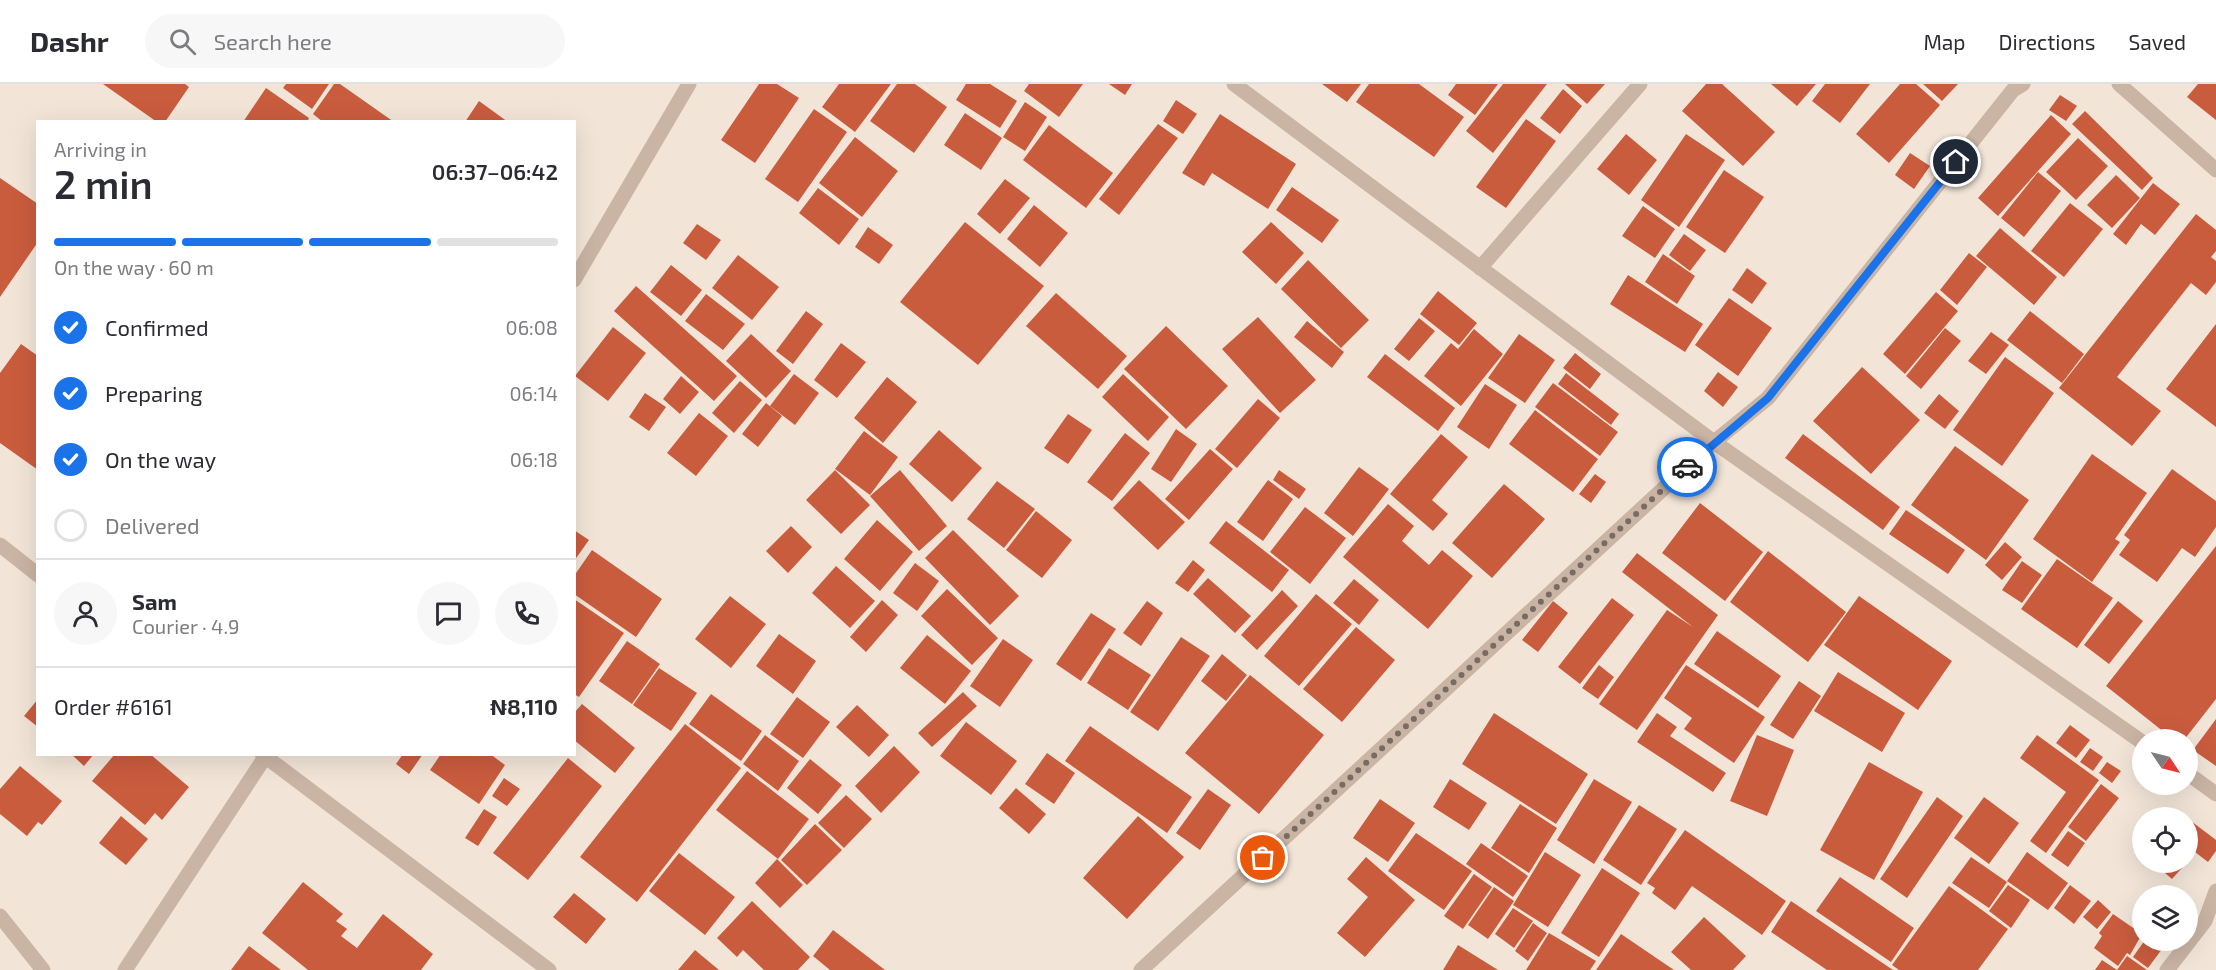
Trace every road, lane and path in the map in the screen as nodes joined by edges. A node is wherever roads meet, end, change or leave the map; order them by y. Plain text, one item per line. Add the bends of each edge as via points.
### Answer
1 (689, 84) edge
2 (1234, 84) edge
3 (1640, 84) edge
4 (2023, 84) edge
5 (2119, 84) edge
6 (2216, 170) edge
7 (1480, 268) junction
8 (576, 277) edge
9 (1714, 442) junction
10 (0, 545) edge
11 (36, 573) edge
12 (2132, 735) edge
13 (264, 756) edge
14 (266, 756) edge
15 (2198, 781) edge
16 (2216, 794) edge
17 (2216, 891) edge
18 (0, 916) edge
19 (43, 970) edge
20 (125, 970) edge
21 (549, 970) edge
22 (1141, 970) edge
23 (2167, 970) edge

1 - 8 street
2 - 7 street
3 - 7 street
4 - 9 street via 2013,90 1768,398
5 - 6 street
7 - 9 street
9 - 12 street
9 - 22 street
10 - 11 street
13 - 20 street
14 - 21 street
15 - 16 street
17 - 23 street via 2205,921
18 - 19 street

